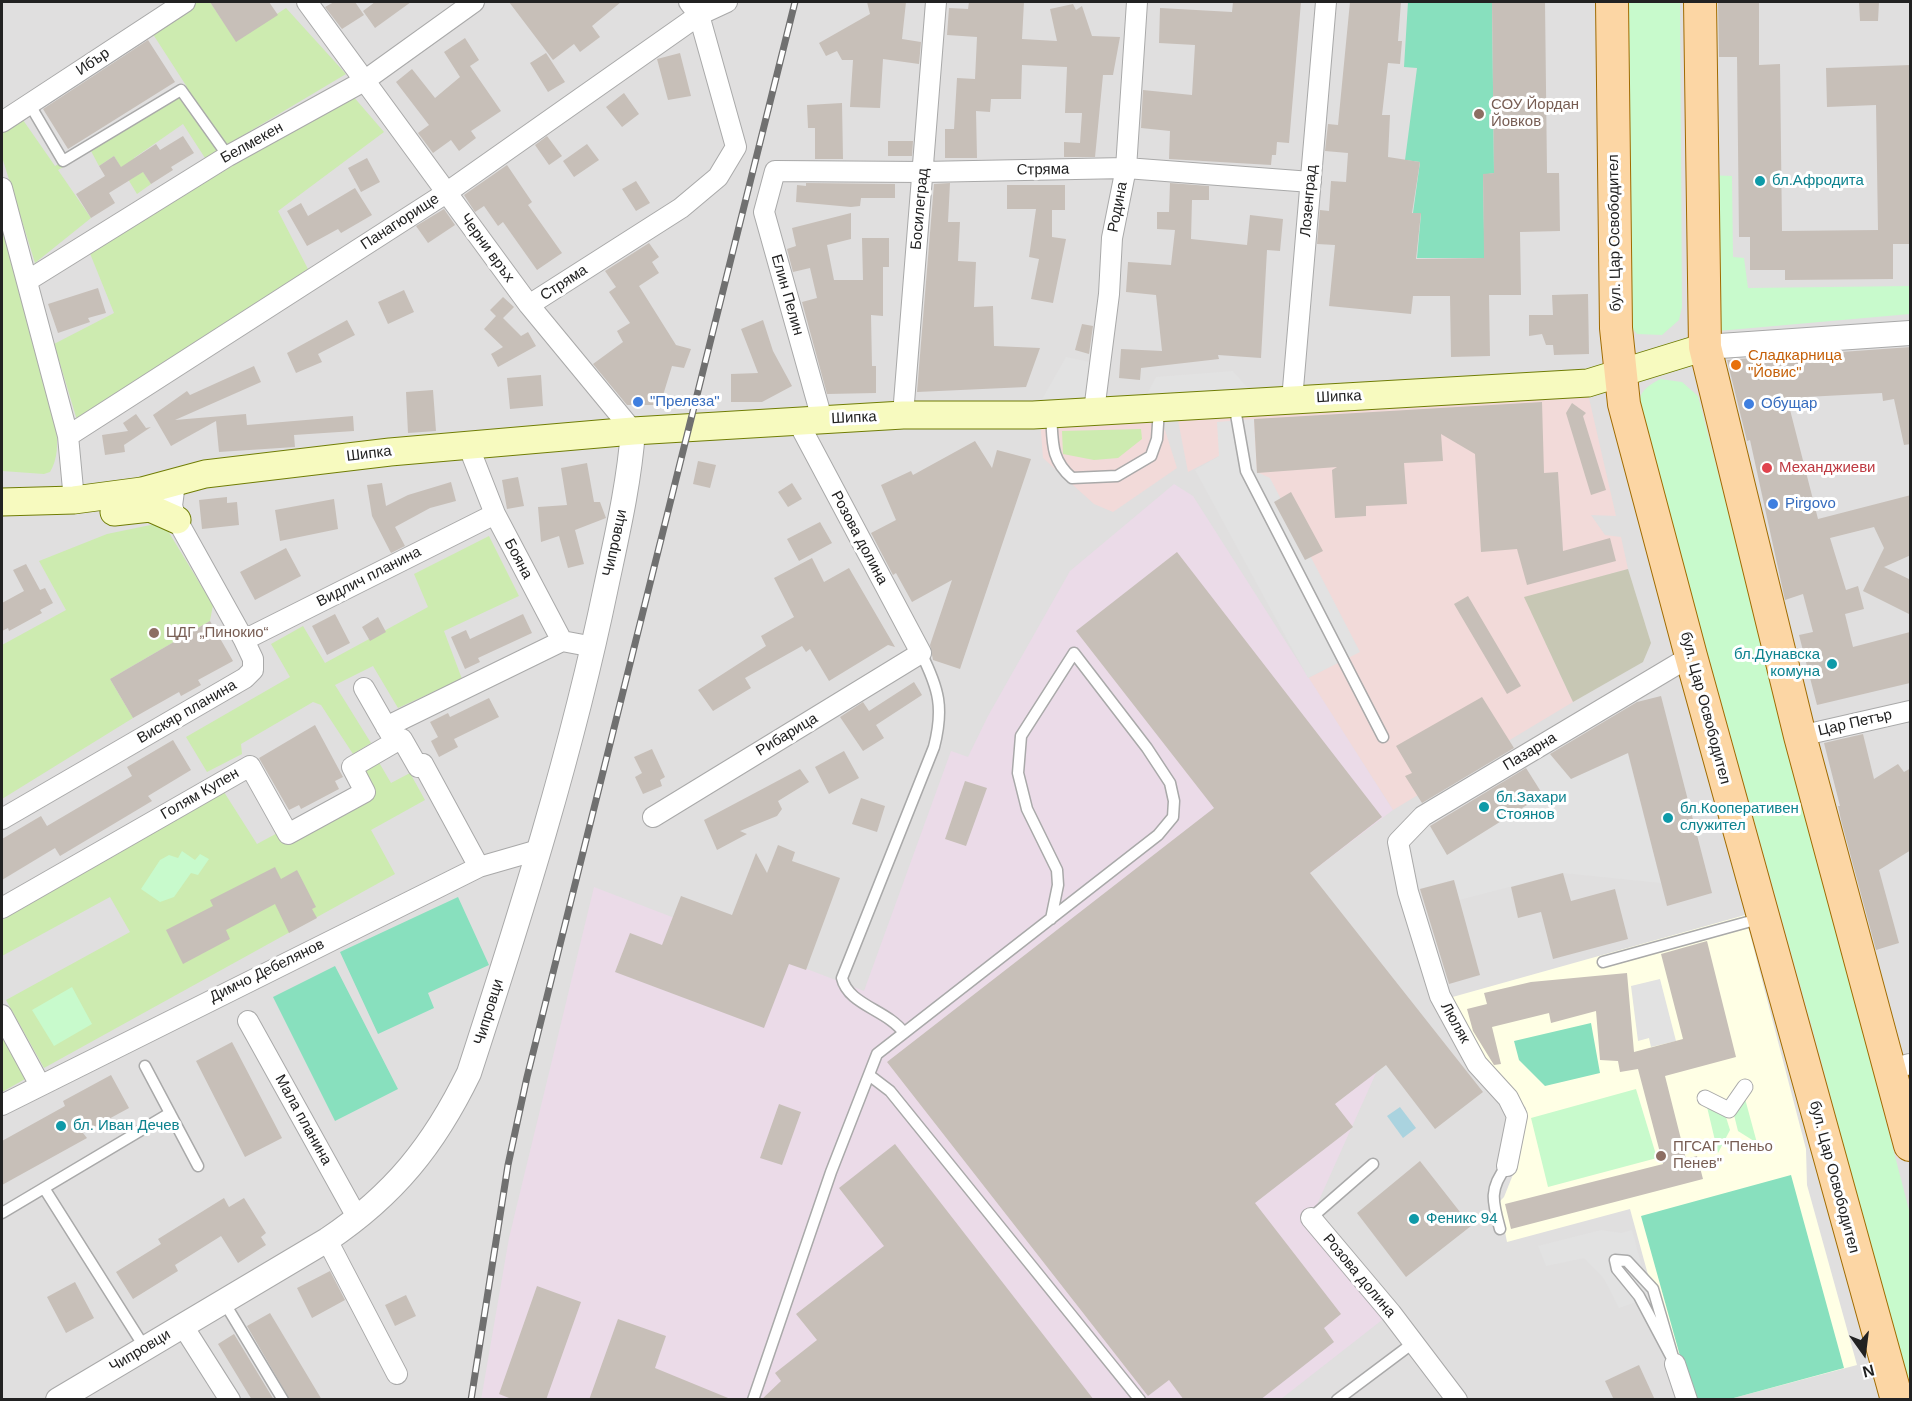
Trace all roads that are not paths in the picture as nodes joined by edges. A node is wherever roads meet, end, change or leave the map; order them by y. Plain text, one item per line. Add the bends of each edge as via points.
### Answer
1 (185, 2) edge
2 (307, 2) edge
3 (474, 2) edge
4 (727, 2) edge
5 (936, 2) edge
6 (1137, 2) edge
7 (1326, 2) edge
8 (1612, 2) edge
9 (1700, 2) edge
10 (694, 8) edge
11 (364, 81) junction
12 (30, 105) junction
13 (2, 122) edge
14 (228, 156) junction
15 (1126, 168) junction
16 (775, 171) joint
17 (923, 172) junction
18 (1311, 182) junction
19 (2, 188) edge
20 (446, 193) junction
21 (27, 281) junction
22 (529, 305) junction
23 (1911, 333) edge
24 (1705, 347) junction
25 (1619, 375) junction
26 (1292, 400) junction
27 (1234, 404) junction
28 (1159, 408) junction
29 (1094, 411) junction
30 (1050, 414) junction
31 (903, 416) junction
32 (810, 421) junction
33 (633, 431) junction
34 (68, 436) junction
35 (468, 445) junction
36 (175, 483) junction
37 (74, 500) junction
38 (14, 502) edge
39 (495, 514) junction
40 (177, 520) junction
41 (244, 640) junction
42 (562, 641) junction
43 (594, 648) junction
44 (921, 653) junction
45 (1690, 656) junction
46 (364, 688) dead end
47 (1911, 711) edge
48 (390, 735) junction
49 (1800, 736) junction
50 (1383, 737) dead end
51 (653, 817) dead end
52 (2, 819) edge
53 (538, 850) junction
54 (479, 867) junction
55 (1402, 868) joint
56 (2, 908) edge
57 (1762, 918) junction
58 (1051, 919) junction
59 (1603, 962) dead end
60 (2, 1015) edge
61 (248, 1022) dead end
62 (904, 1033) junction
63 (145, 1066) dead end
64 (1901, 1066) edge
65 (869, 1075) junction
66 (40, 1085) junction
67 (1745, 1087) dead end
68 (1706, 1098) dead end
69 (2, 1105) edge
70 (170, 1113) junction
71 (1911, 1145) edge
72 (1373, 1164) dead end
73 (198, 1166) dead end
74 (1507, 1166) joint
75 (44, 1188) junction
76 (2, 1213) edge
77 (1311, 1218) joint
78 (358, 1219) junction
79 (1500, 1229) dead end
80 (327, 1240) junction
81 (224, 1301) junction
82 (183, 1326) junction
83 (1413, 1343) junction
84 (145, 1348) junction
85 (1675, 1364) junction
86 (397, 1374) dead end
87 (74, 1396) edge
88 (230, 1400) edge
89 (283, 1400) edge
90 (753, 1400) edge
91 (1140, 1400) edge
92 (1337, 1400) edge
93 (1457, 1400) edge
94 (1687, 1400) edge
95 (1897, 1400) edge

1 - 12 street, Ибър
2 - 11 street, Черни връх
3 - 11 street, Белмекен
4 - 10 street, Панагюрище
5 - 17 street, Босилеград
6 - 15 street, Родина
7 - 18 street, Лозенград
8 - 25 main road, бул. Цар Освободител
9 - 24 main road
10 - 20 street, Панагюрище
10 - 22 street, Стряма via 736,147 718,177 681,208
11 - 14 street, Белмекен
11 - 20 street, Черни връх
12 - 13 street, Ибър
12 - 14 lane via 63,161 181,90
14 - 21 street, Белмекен
15 - 17 street, Стряма
15 - 18 street, Стряма
15 - 29 street, Родина via 1112,238
16 - 17 street, Стряма
16 - 32 street, Елин Пелин via 764,212
17 - 31 street, Босилеград
18 - 26 street, Лозенград
19 - 21 street
20 - 22 street, Черни връх
20 - 34 street, Панагюрище
21 - 34 street
22 - 33 street, Черни връх
23 - 24 street
24 - 25 main road, Шипка
24 - 49 main road
25 - 26 main road, Шипка via 1588,383
25 - 45 main road, бул. Цар Освободител
26 - 27 main road, Шипка
27 - 28 main road, Шипка
27 - 50 lane via 1246,471
28 - 29 main road, Шипка
28 - 30 lane via 1157,439 1151,456 1117,476 1072,478 1058,466
29 - 30 main road, Шипка
30 - 31 main road, Шипка
31 - 32 main road, Шипка
32 - 33 main road, Шипка
32 - 44 street, Розова долина
33 - 35 main road, Шипка
33 - 43 street, Чипровци via 631,467
34 - 37 street
35 - 36 main road, Шипка via 205,474
35 - 39 street, Бояна
36 - 37 main road, Шипка
36 - 40 street, Вискяр планина via 172,506
37 - 38 main road, Шипка
38 - 40 main road via 63,516 150,508
39 - 41 street, Видлич планина
39 - 42 street, Бояна
40 - 41 street, Вискяр планина
41 - 52 street, Вискяр планина via 253,659 253,670 245,678
42 - 43 street
42 - 48 street
43 - 53 street, Чипровци
44 - 51 street, Рибарица
44 - 62 lane via 933,677 941,721 842,978 852,996 896,1022
45 - 55 street, Пазарна via 1423,816 1398,842
45 - 57 main road, бул. Цар Освободител
46 - 48 street
47 - 49 street, Цар Петър
48 - 54 street via 402,739 418,767 423,764
48 - 56 street, Голям Купен via 352,767 365,792 288,834 250,766
49 - 64 main road
53 - 54 street, Димчо Дебелянов
53 - 78 street, Чипровци via 465,1082 448,1117 413,1164
54 - 66 street, Димчо Дебелянов
55 - 74 street, Люляк via 1440,996 1477,1064 1508,1098 1517,1116
57 - 59 lane
57 - 95 main road, бул. Цар Освободител
58 - 58 lane via 1057,870 1027,809 1018,773 1021,736 1074,653 1170,783 1173,817 1158,835
58 - 62 lane
60 - 66 street
61 - 78 street, Мала планина
62 - 65 lane via 877,1054
63 - 70 lane
64 - 71 main road
65 - 90 lane via 831,1172
65 - 91 lane via 890,1091
66 - 69 street, Димчо Дебелянов
67 - 68 street via 1729,1110
70 - 73 lane
70 - 75 lane
72 - 77 lane, Розова долина
74 - 79 lane via 1492,1200
75 - 76 lane
75 - 84 lane
77 - 83 street, Розова долина
78 - 80 street, Чипровци
80 - 81 street, Чипровци
80 - 86 street
81 - 82 street, Чипровци
81 - 89 lane
82 - 84 street, Чипровци
82 - 88 street
83 - 92 lane
83 - 93 street, Розова долина
84 - 87 street, Чипровци
85 - 85 lane via 1639,1296 1617,1269 1615,1260 1627,1261 1653,1289
85 - 94 street

